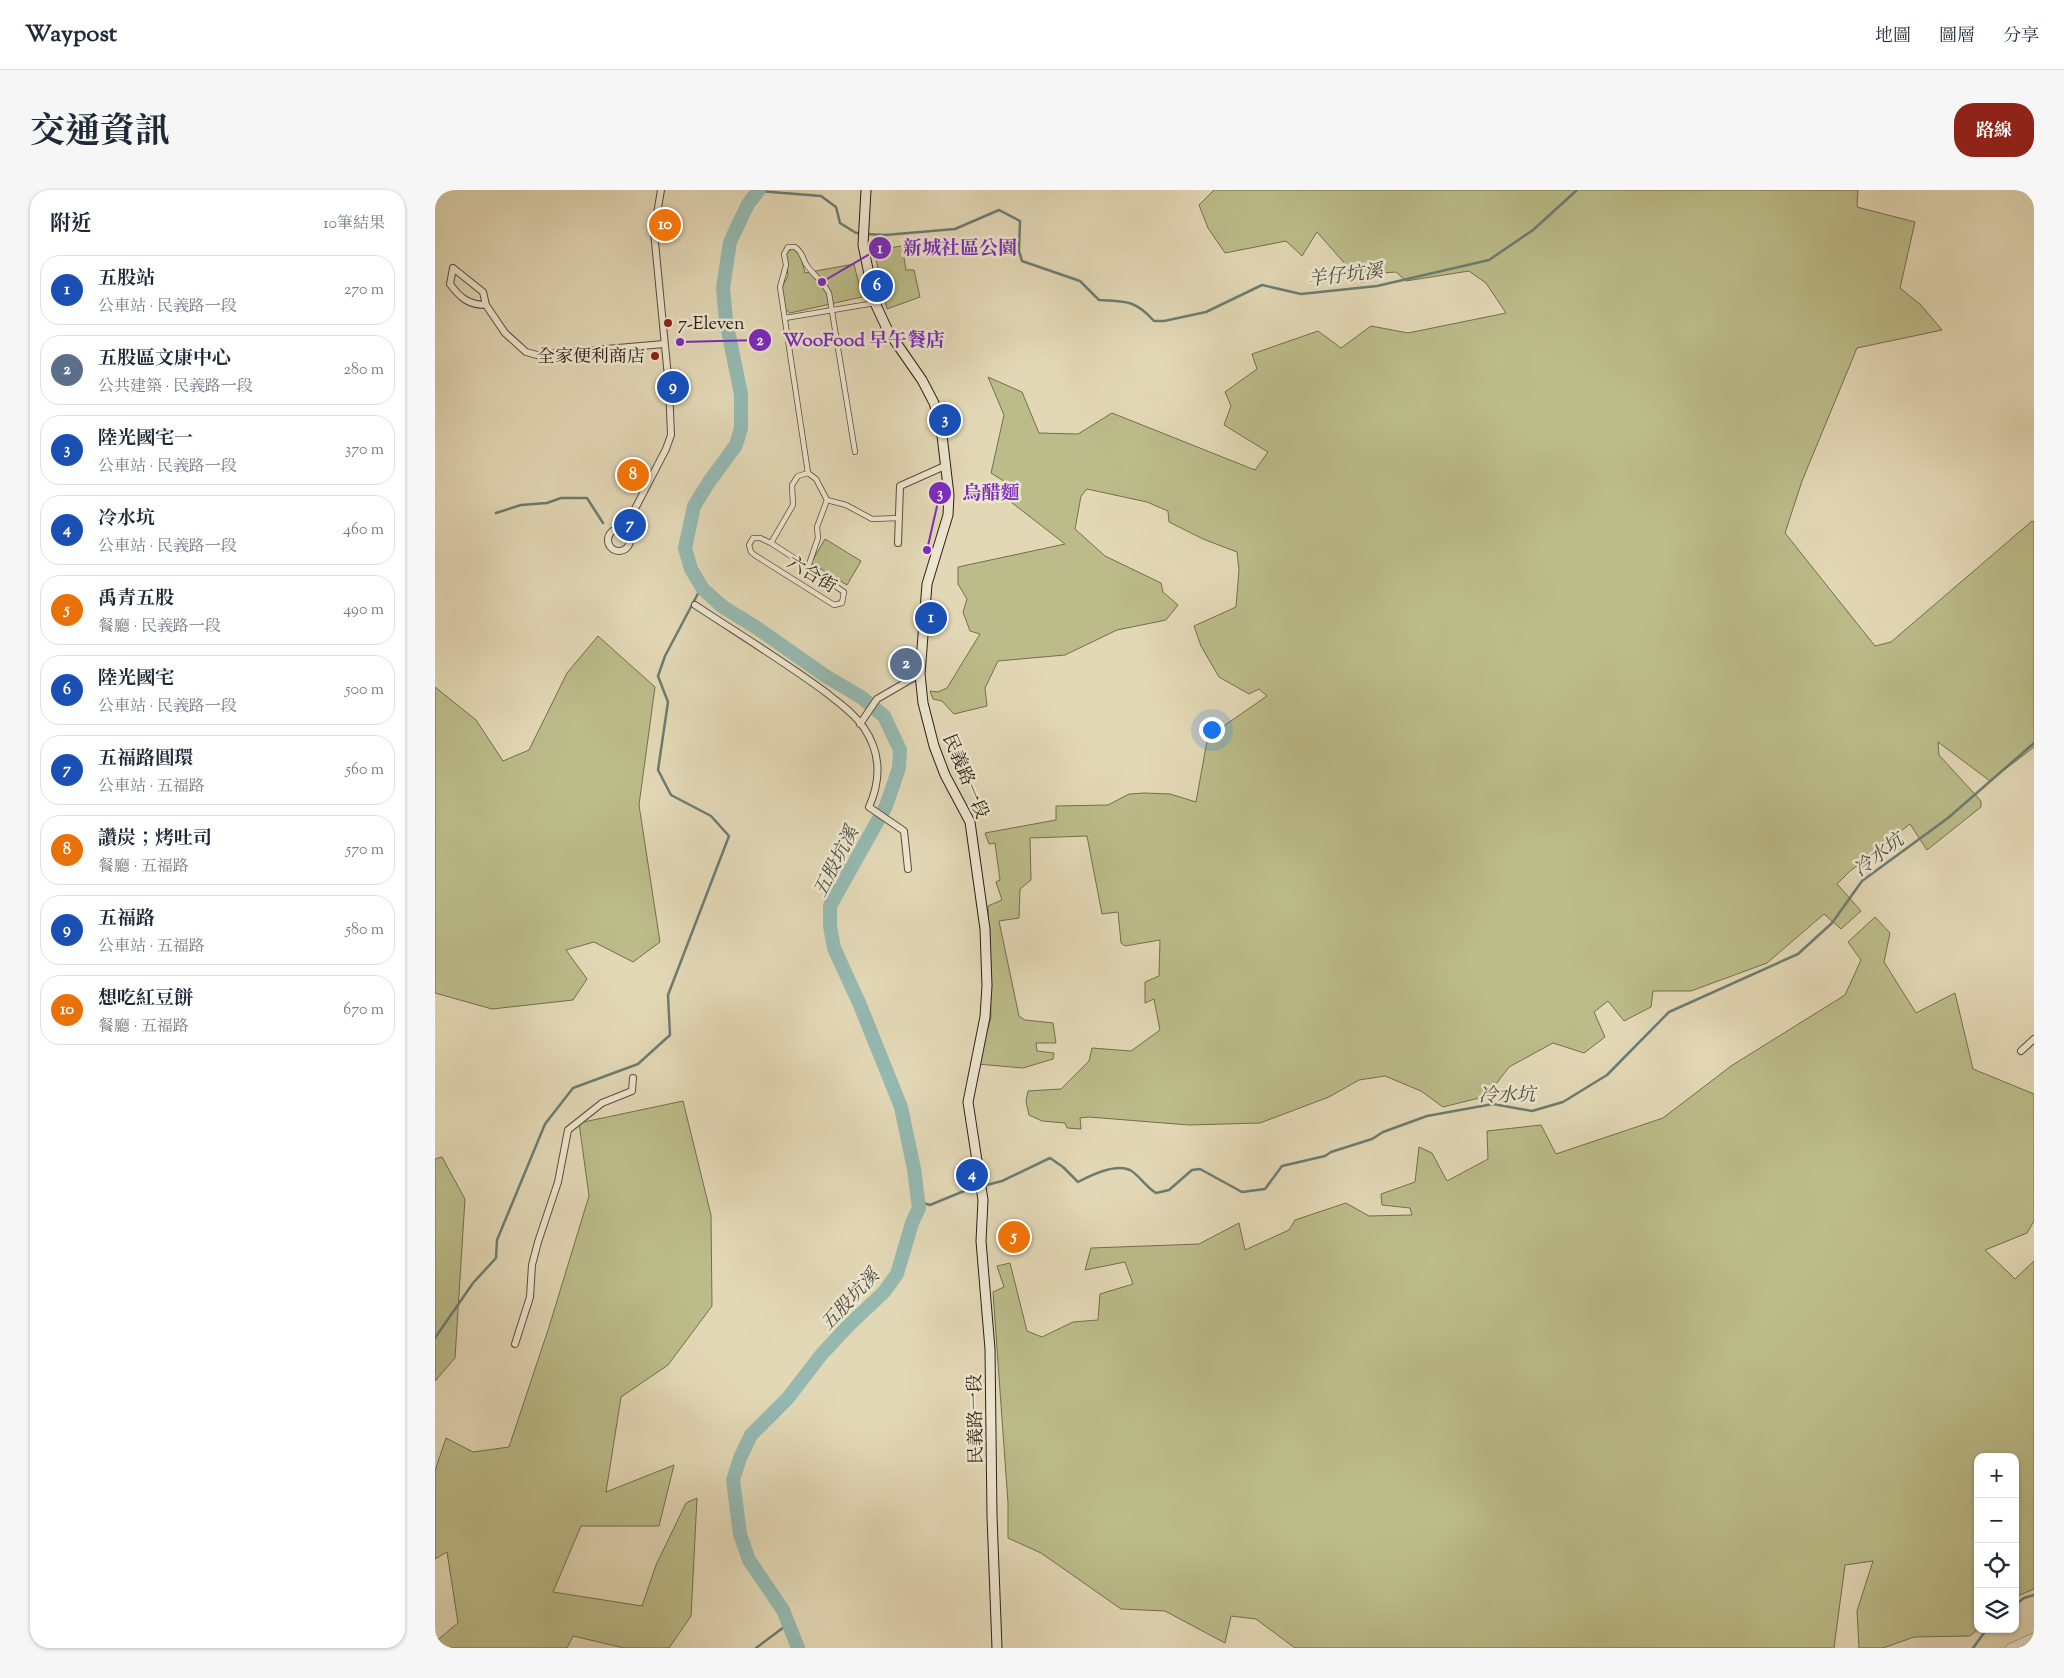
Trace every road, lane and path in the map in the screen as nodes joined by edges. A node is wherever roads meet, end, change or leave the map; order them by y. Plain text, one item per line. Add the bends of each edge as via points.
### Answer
1 (661, 190) edge
2 (866, 190) edge
3 (875, 303) junction
4 (486, 305) junction
5 (833, 310) junction
6 (785, 318) junction
7 (664, 344) junction
8 (855, 452) dead end
9 (947, 465) junction
10 (807, 473) junction
11 (827, 500) junction
12 (899, 518) junction
13 (624, 530) dead end
14 (771, 543) junction
15 (898, 543) dead end
16 (808, 567) junction
17 (695, 605) dead end
18 (920, 674) junction
19 (862, 722) junction
20 (908, 869) dead end
21 (2034, 1039) edge
22 (2021, 1051) dead end
23 (633, 1078) dead end
24 (515, 1344) dead end
25 (2034, 1637) edge
26 (997, 1648) edge
27 (2010, 1648) edge

1 - 7 street via 654,232
2 - 3 main road, 民義路一段 via 863,245
3 - 5 street
3 - 9 main road, 民義路一段 via 888,331 934,403
4 - 4 street via 474,305 459,296 450,284 453,268 483,292
4 - 7 street via 505,334 525,352 537,355
5 - 6 street
5 - 6 street via 829,293 823,282 806,266 801,251 795,246 788,247 784,254 786,265 780,287
5 - 8 street
6 - 10 street
7 - 13 street via 671,435
9 - 12 street via 900,486
9 - 18 main road, 民義路一段 via 948,515 927,584
10 - 11 street via 816,479
10 - 14 street, 六合街 via 798,476 792,485 793,505
11 - 12 street via 846,505 872,519
11 - 16 street, 六合街
12 - 15 street
14 - 16 street, 六合街
14 - 16 street, 六合街 via 753,538 749,545 751,552 834,605 842,603 844,592
17 - 19 street via 800,673
18 - 19 street via 877,699
18 - 26 main road, 民義路一段 via 933,746 970,822 985,929 985,1017 968,1102 981,1187 981,1241 990,1349
19 - 20 street via 879,764 879,777 869,807 904,831
21 - 22 street
23 - 24 street via 632,1091 602,1103 568,1130 559,1182 538,1242 532,1265 530,1297
25 - 27 street

